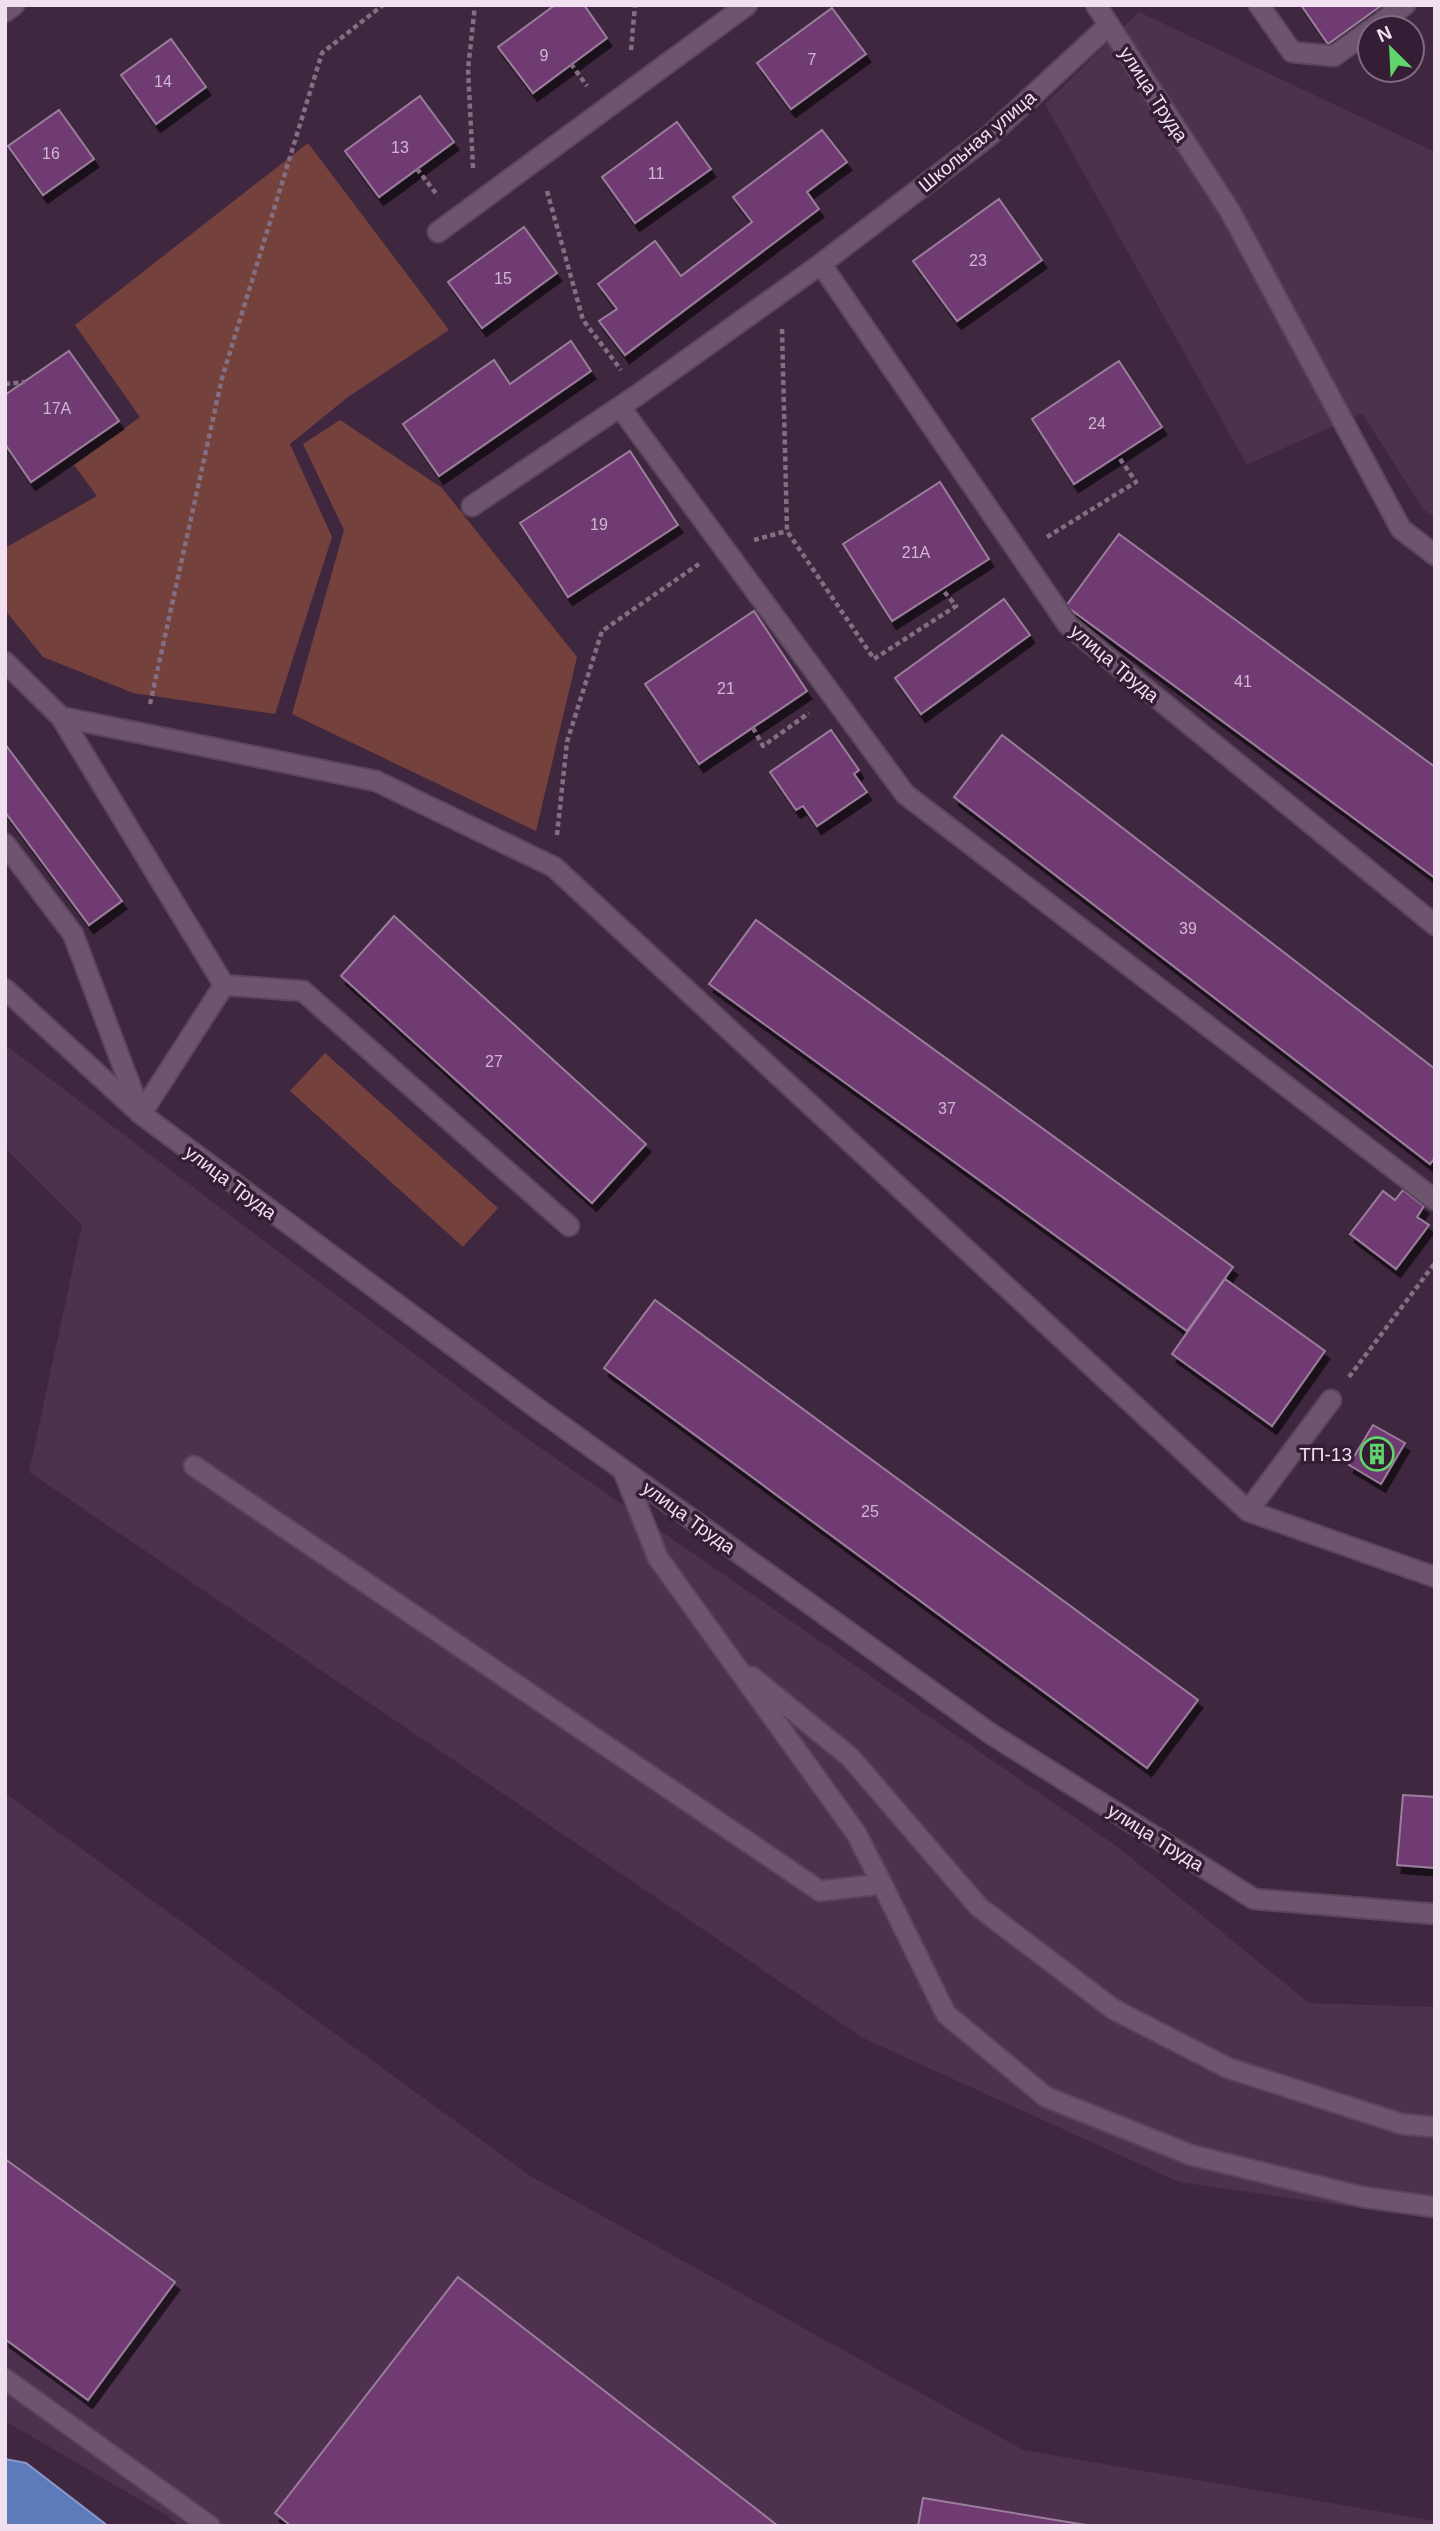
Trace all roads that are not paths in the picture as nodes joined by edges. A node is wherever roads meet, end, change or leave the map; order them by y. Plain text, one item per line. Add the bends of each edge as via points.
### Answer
1 (14, 5) edge
2 (747, 5) edge
3 (1096, 5) edge
4 (1259, 5) edge
5 (5, 12) edge
6 (1109, 25) junction
7 (1356, 40) edge
8 (438, 232) dead end
9 (821, 264) junction
10 (620, 407) junction
11 (472, 506) dead end
12 (1435, 555) edge
13 (5, 662) edge
14 (61, 717) junction
15 (5, 844) edge
16 (1435, 925) edge
17 (224, 985) junction
18 (5, 989) edge
19 (141, 1114) junction
20 (1435, 1200) edge
21 (569, 1226) dead end
22 (1331, 1400) road end
23 (194, 1466) dead end
24 (623, 1470) junction
25 (1248, 1511) junction
26 (1435, 1577) edge
27 (732, 1661) junction
28 (882, 1884) junction
29 (1435, 1914) edge
30 (1435, 2127) edge
31 (1435, 2207) edge
32 (5, 2379) edge
33 (210, 2526) edge

1 - 5 street
2 - 8 street
3 - 6 street
4 - 7 street via 1292,52 1334,55
6 - 9 street, Школьная улица via 989,136
6 - 12 street, улица Труда via 1230,211 1401,529
9 - 10 street, Школьная улица
9 - 16 street, улица Труда via 1068,625
10 - 11 street, Школьная улица
10 - 20 street via 905,794
13 - 14 street
14 - 17 street
14 - 25 street via 376,781 554,867
15 - 19 street via 73,934
17 - 19 street
17 - 21 street via 303,991
18 - 19 street, улица Труда
19 - 24 street, улица Труда
22 - 25 street
23 - 28 street via 820,1891
24 - 27 street via 658,1558
24 - 29 street, улица Труда via 991,1734 1254,1899
25 - 26 street
27 - 28 street via 856,1833
27 - 30 street via 850,1757 979,1907 1113,2009 1228,2068 1402,2124
28 - 31 street via 946,2014 1046,2097 1191,2155 1363,2197
32 - 33 street

